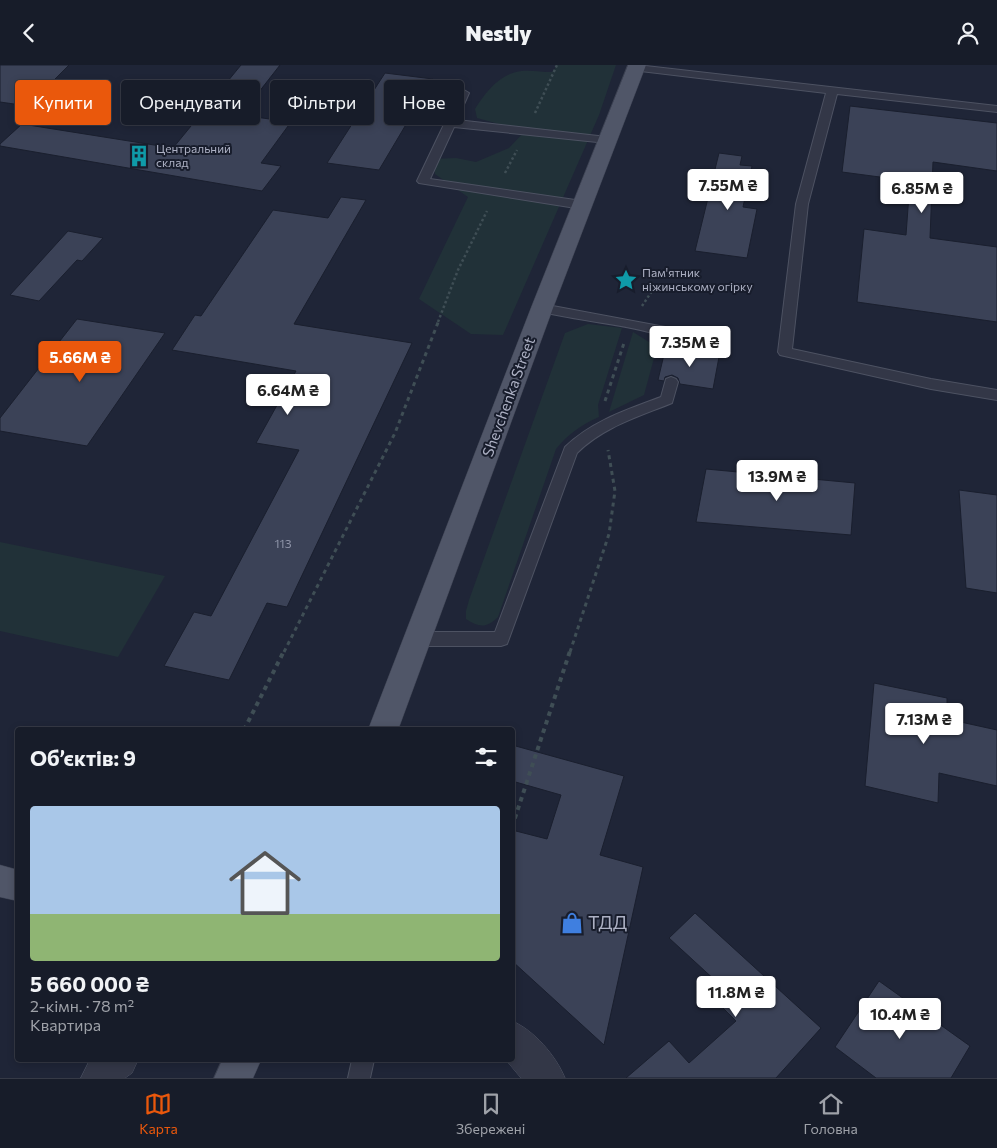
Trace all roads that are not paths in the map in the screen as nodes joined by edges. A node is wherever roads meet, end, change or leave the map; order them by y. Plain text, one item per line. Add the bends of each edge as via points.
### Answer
1 (636, 66) edge
2 (832, 91) junction
3 (997, 109) edge
4 (464, 124) edge
5 (449, 125) edge
6 (607, 140) junction
7 (582, 205) junction
8 (542, 308) junction
9 (680, 348) dead end
10 (671, 382) dead end
11 (997, 395) edge
12 (419, 639) junction
13 (384, 727) edge
14 (0, 881) edge
15 (15, 885) edge
16 (515, 1042) edge
17 (116, 1062) edge
18 (241, 1062) edge
19 (363, 1062) edge
20 (100, 1078) edge
21 (233, 1078) edge
22 (359, 1078) edge
23 (546, 1078) edge

1 - 2 lane
1 - 6 main road, Shevchenka Street
2 - 3 lane
2 - 11 lane via 802,204 785,352
4 - 6 lane
5 - 7 lane via 422,181
6 - 7 main road, Shevchenka Street
7 - 8 main road, Shevchenka Street
8 - 9 lane via 660,330
8 - 12 main road, Shevchenka Street
10 - 12 lane via 667,400 604,426 570,451 501,639
12 - 13 main road, Shevchenka Street
14 - 15 main road
16 - 23 street
17 - 20 street
18 - 21 main road
19 - 22 lane

